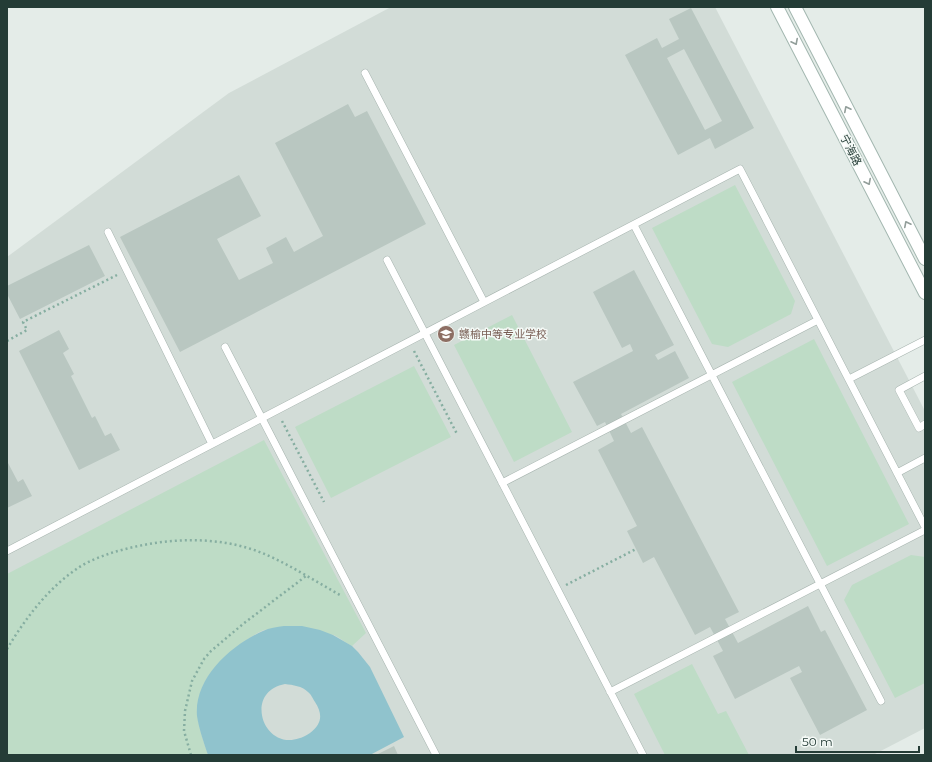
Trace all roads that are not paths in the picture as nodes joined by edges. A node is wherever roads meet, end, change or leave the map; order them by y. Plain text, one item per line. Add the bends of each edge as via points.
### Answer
1 (777, 7) edge
2 (795, 7) edge
3 (364, 73) dead end
4 (634, 225) junction
5 (108, 232) dead end
6 (925, 259) edge
7 (386, 260) dead end
8 (925, 293) edge
9 (484, 302) junction
10 (818, 320) junction
11 (424, 334) junction
12 (925, 340) edge
13 (225, 347) dead end
14 (712, 375) junction
15 (925, 376) edge
16 (849, 379) junction
17 (262, 418) junction
18 (925, 424) edge
19 (212, 444) junction
20 (925, 458) edge
21 (897, 473) junction
22 (502, 483) junction
23 (925, 529) edge
24 (7, 550) edge
25 (820, 584) junction
26 (610, 692) junction
27 (881, 701) dead end
28 (436, 755) edge
29 (643, 755) edge

1 -> 8 main road, 宁海路
6 -> 2 main road, 宁海路
3 - 9 lane
4 - 9 lane
4 - 10 lane via 740,169
4 - 14 lane
5 - 19 lane
7 - 11 lane
9 - 11 lane
10 - 14 lane
10 - 16 lane
11 - 17 lane
11 - 22 lane
12 - 16 lane
13 - 17 lane
14 - 22 lane
14 - 25 lane
15 - 18 lane via 899,390 919,428
16 - 21 lane
17 - 19 lane
17 - 28 lane
19 - 24 lane
20 - 21 lane
21 - 23 lane
22 - 26 lane
23 - 25 lane
25 - 26 lane
25 - 27 lane
26 - 29 lane

